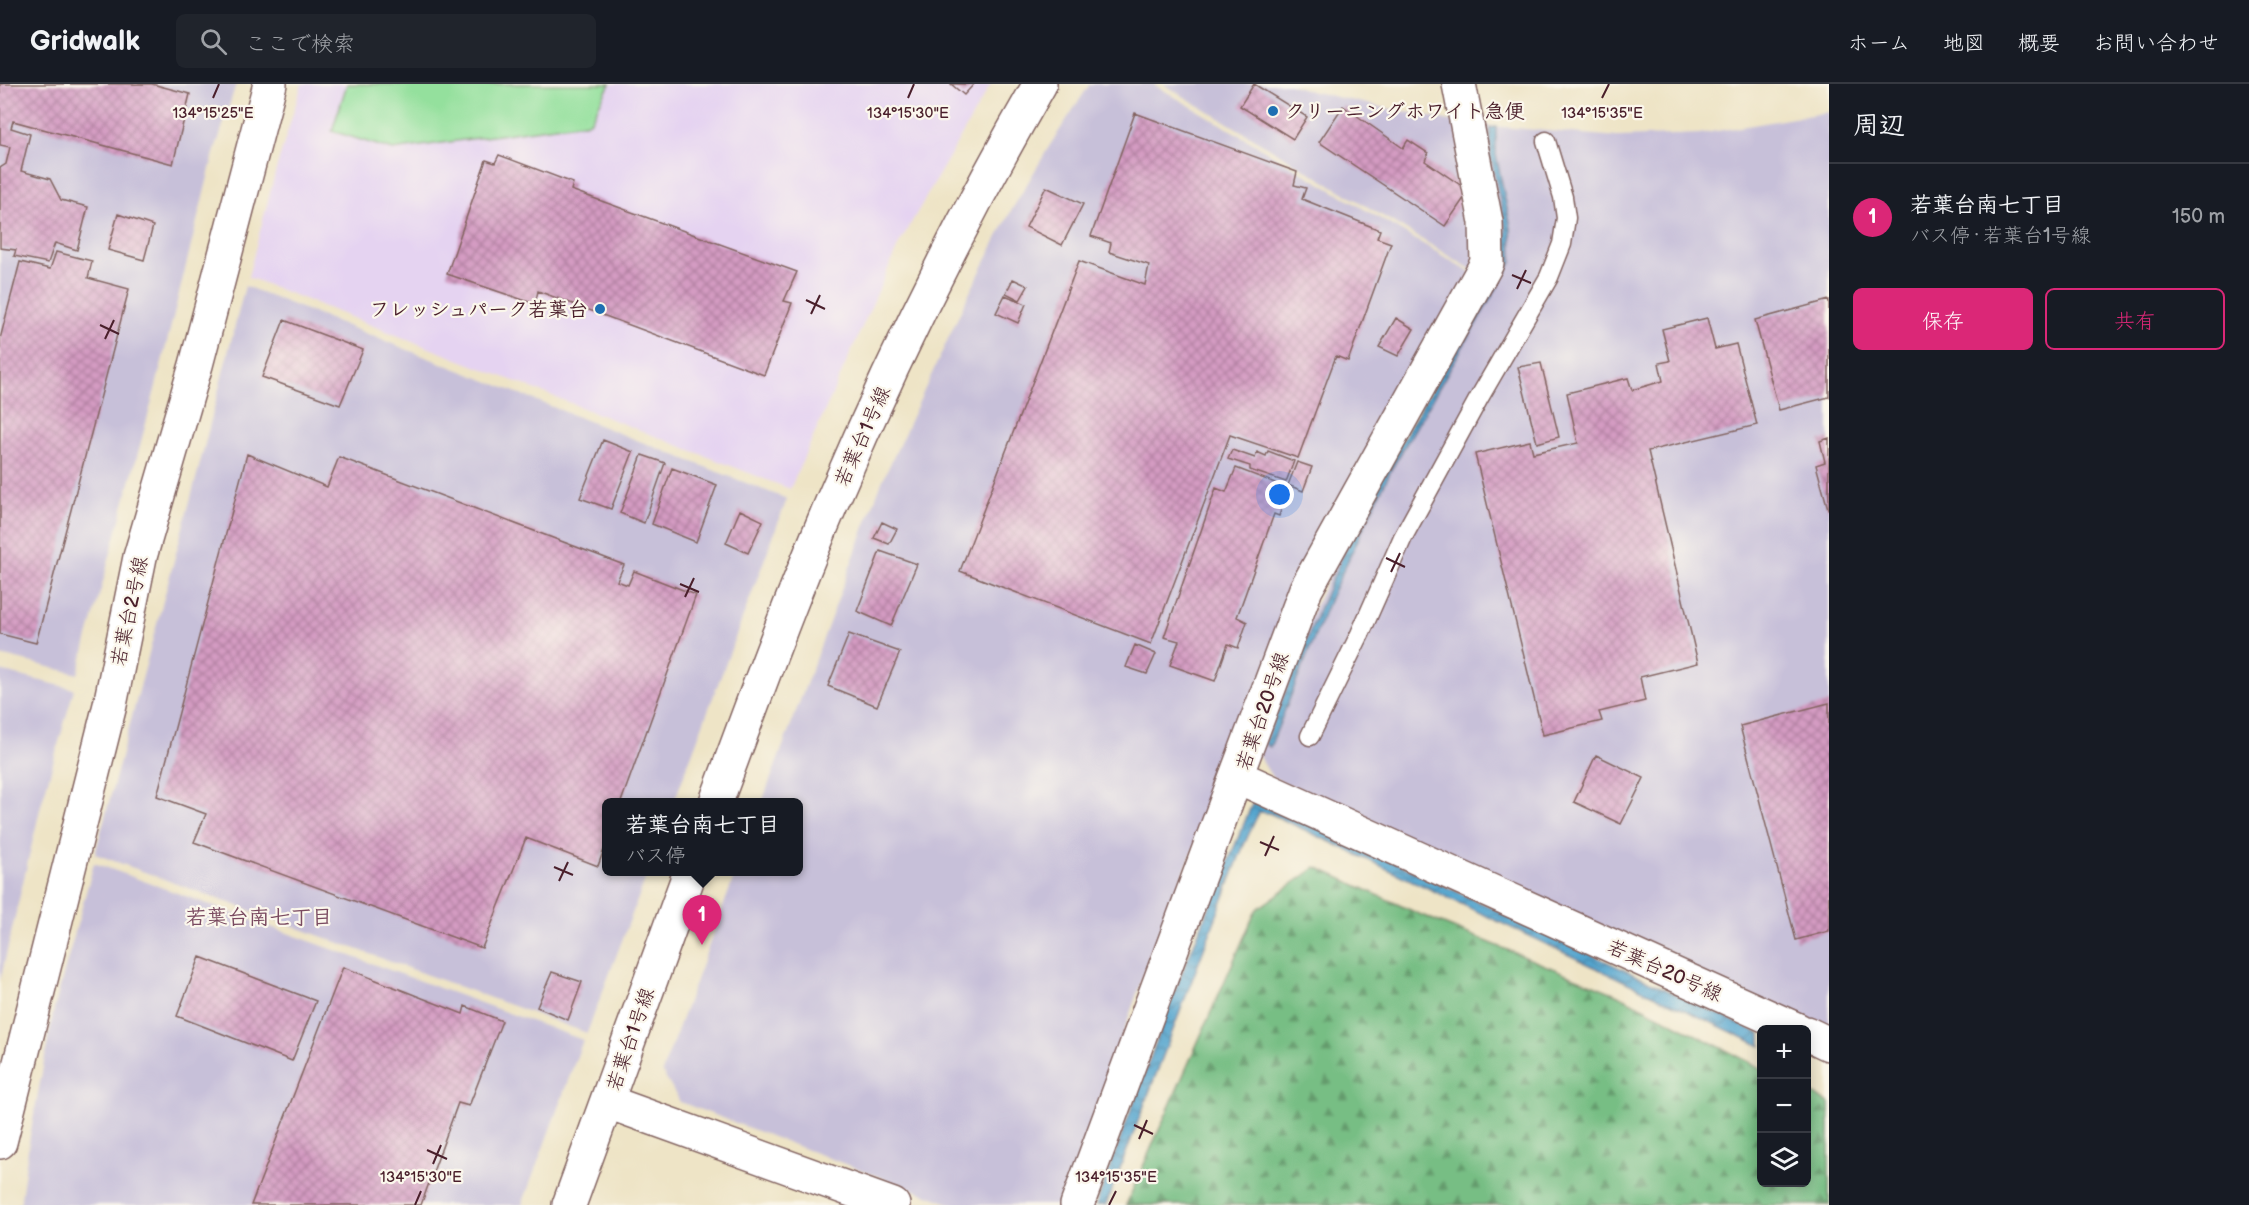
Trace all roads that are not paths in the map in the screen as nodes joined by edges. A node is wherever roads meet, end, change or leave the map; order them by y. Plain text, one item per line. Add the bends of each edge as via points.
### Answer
1 (270, 84) edge
2 (1040, 84) edge
3 (1459, 84) edge
4 (1546, 141) dead end
5 (1310, 736) dead end
6 (1236, 776) junction
7 (718, 798) edge
8 (689, 876) edge
9 (1789, 1025) edge
10 (1811, 1036) edge
11 (1829, 1044) edge
12 (608, 1102) junction
13 (0, 1142) edge
14 (569, 1205) edge
15 (892, 1205) edge
16 (1077, 1205) edge

1 - 13 street, 若葉台2号線 via 196,365 140,557 110,705
2 - 7 street, 若葉台1号線 via 914,321 837,491
3 - 6 street, 若葉台20号線 via 1486,222 1487,263 1306,589
4 - 5 lane via 1566,218 1558,255 1403,537
6 - 9 street, 若葉台20号線
6 - 16 street
8 - 12 street, 若葉台1号線
10 - 11 street
12 - 14 street, 若葉台1号線
12 - 15 street

